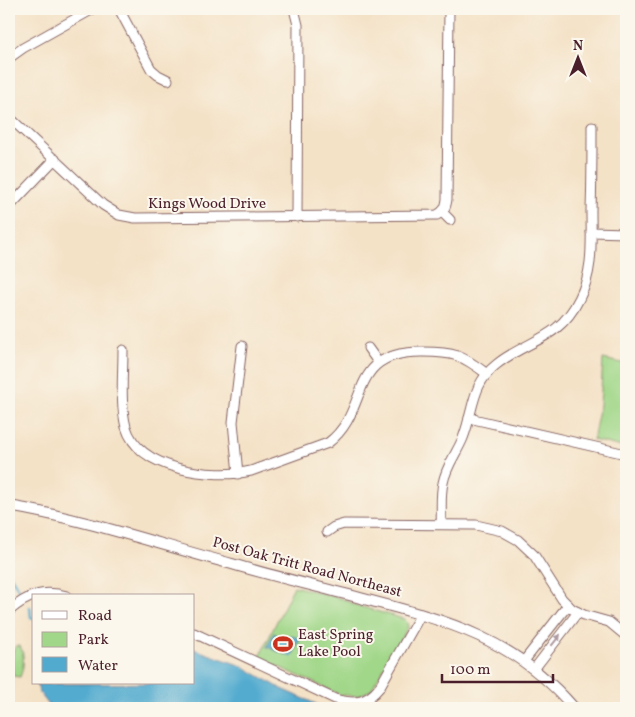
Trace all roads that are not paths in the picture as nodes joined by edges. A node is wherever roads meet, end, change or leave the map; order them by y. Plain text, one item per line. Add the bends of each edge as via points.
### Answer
1 (94, 9) edge
2 (119, 9) edge
3 (294, 9) edge
4 (449, 9) edge
5 (9, 58) edge
6 (168, 80) dead end
7 (9, 117) edge
8 (592, 126) dead end
9 (55, 159) junction
10 (9, 207) edge
11 (442, 212) junction
12 (296, 217) junction
13 (450, 220) dead end
14 (591, 232) junction
15 (626, 233) edge
16 (242, 346) dead end
17 (368, 348) dead end
18 (123, 350) dead end
19 (378, 362) junction
20 (486, 374) junction
21 (469, 418) junction
22 (626, 454) edge
23 (238, 474) junction
24 (9, 506) edge
25 (442, 524) junction
26 (327, 532) dead end
27 (35, 594) edge
28 (59, 594) edge
29 (32, 596) edge
30 (568, 605) junction
31 (9, 611) edge
32 (578, 612) junction
33 (421, 614) junction
34 (195, 633) edge
35 (626, 636) edge
36 (524, 661) junction
37 (534, 668) junction
38 (574, 708) edge

1 - 5 street
2 - 6 street via 151,69
3 - 12 street via 298,25
4 - 11 street via 447,199
7 - 9 street, Kings Wood Drive
8 - 14 street
9 - 10 street
9 - 12 street, Kings Wood Drive via 103,205 119,215 136,218
11 - 12 street, Kings Wood Drive via 430,216
11 - 13 street
14 - 15 street
14 - 20 street via 590,269 583,292 571,313 547,336 503,360
16 - 23 street via 234,422
17 - 19 street
18 - 23 street via 124,417 128,432 137,445 149,456 176,467 209,474
19 - 20 street via 403,353 444,352 464,357
19 - 23 street via 364,379 349,419 335,438 320,447
20 - 21 street via 475,393
21 - 22 street
21 - 25 street via 464,437 443,482
24 - 33 street, Post Oak Tritt Road Northeast via 58,516
25 - 26 street via 344,524
25 - 30 street via 482,526 511,535 534,555
27 - 28 street
29 - 31 street
30 - 32 street
30 - 36 street
32 - 35 street via 609,622
37 -> 32 street
33 - 34 street via 379,688 372,696 356,702 335,698
33 - 36 street, Post Oak Tritt Road Northeast via 477,634
36 - 37 street, Post Oak Tritt Road Northeast
37 - 38 street, Post Oak Tritt Road Northeast

